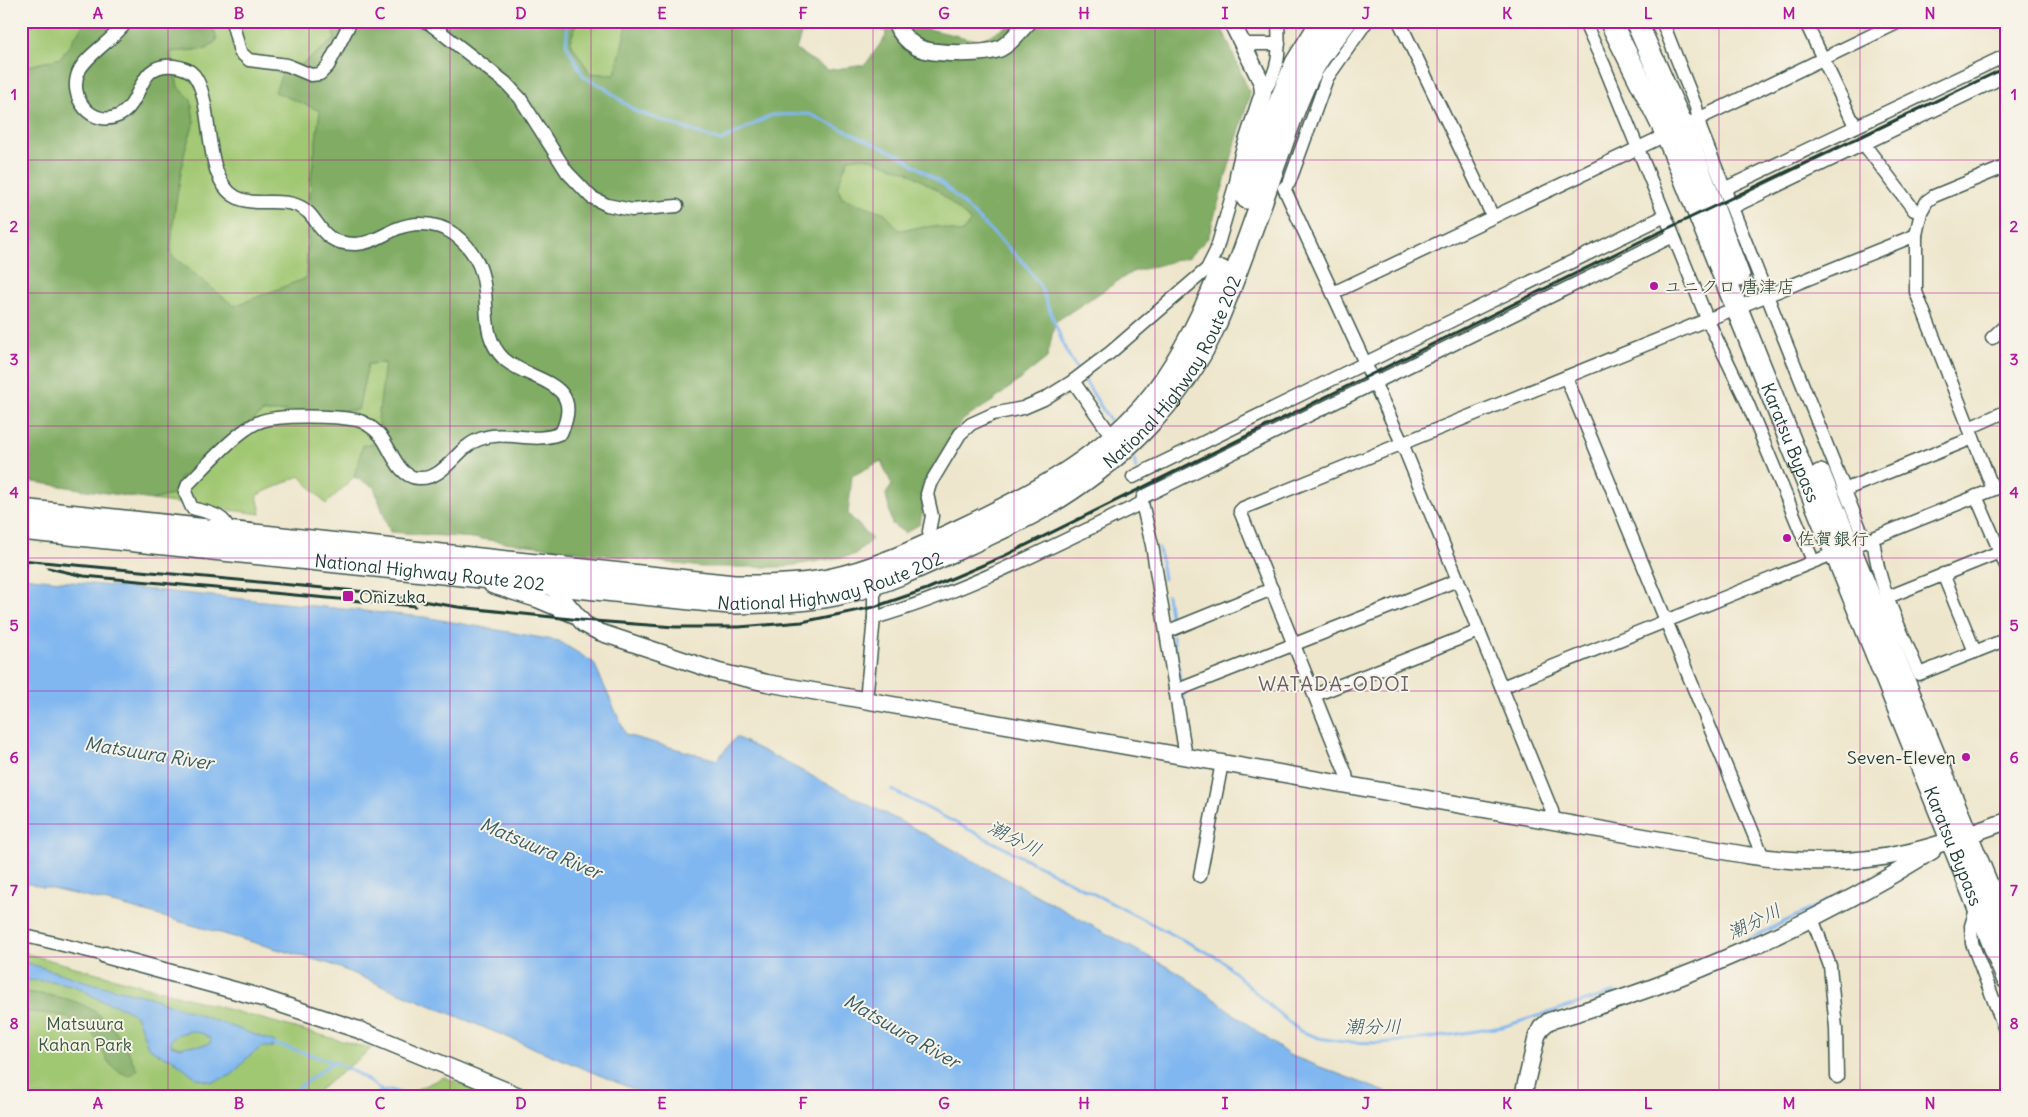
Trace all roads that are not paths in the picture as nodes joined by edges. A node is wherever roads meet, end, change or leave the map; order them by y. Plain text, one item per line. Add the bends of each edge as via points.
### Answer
1 (127, 21) edge
2 (232, 21) edge
3 (351, 21) edge
4 (423, 21) edge
5 (895, 21) edge
6 (1029, 21) edge
7 (1231, 21) edge
8 (1278, 21) edge
9 (1322, 21) edge
10 (1346, 21) edge
11 (1367, 21) edge
12 (1399, 21) edge
13 (1584, 21) edge
14 (1610, 21) edge
15 (1636, 21) edge
16 (1662, 21) edge
17 (1805, 21) edge
18 (1901, 21) edge
19 (1242, 44) junction
20 (1279, 44) junction
21 (2007, 55) edge
22 (1822, 58) junction
23 (2007, 75) edge
24 (1262, 93) junction
25 (1855, 126) junction
26 (1683, 127) junction
27 (1863, 143) junction
28 (1637, 148) junction
29 (1289, 151) junction
30 (2007, 166) edge
31 (1261, 181) junction
32 (1726, 188) junction
33 (677, 206) dead end
34 (1733, 207) junction
35 (1921, 212) junction
36 (1665, 216) junction
37 (1493, 217) junction
38 (1916, 235) junction
39 (1673, 236) junction
40 (1212, 274) junction
41 (1333, 293) junction
42 (1751, 302) junction
43 (1708, 321) junction
44 (2007, 324) edge
45 (1992, 338) dead end
46 (1365, 363) junction
47 (1566, 377) junction
48 (1074, 381) junction
49 (1374, 382) junction
50 (2007, 411) edge
51 (1971, 433) junction
52 (1113, 438) junction
53 (1402, 443) junction
54 (1133, 477) dead end
55 (2007, 484) edge
56 (1993, 489) junction
57 (1844, 490) junction
58 (1976, 496) junction
59 (1142, 503) junction
60 (21, 510) edge
61 (21, 529) edge
62 (230, 532) junction
63 (930, 544) junction
64 (1850, 547) junction
65 (2003, 550) edge
66 (1813, 561) junction
67 (512, 562) junction
68 (2007, 568) edge
69 (1943, 574) junction
70 (465, 576) junction
71 (873, 576) junction
72 (1458, 580) junction
73 (551, 585) junction
74 (1272, 589) junction
75 (1888, 596) junction
76 (577, 616) junction
77 (874, 618) junction
78 (1666, 621) junction
79 (1478, 631) junction
80 (1166, 632) junction
81 (2007, 639) edge
82 (1295, 645) junction
83 (1975, 652) junction
84 (1502, 687) junction
85 (1176, 691) junction
86 (1315, 695) junction
87 (866, 700) junction
88 (1186, 757) junction
89 (1222, 763) junction
90 (1348, 785) junction
91 (1554, 821) junction
92 (2007, 821) edge
93 (1959, 837) junction
94 (1763, 858) junction
95 (1200, 876) dead end
96 (1993, 905) edge
97 (1812, 918) junction
98 (2007, 933) edge
99 (21, 935) edge
100 (105, 955) joint
101 (2007, 978) edge
102 (2007, 1035) edge
103 (1837, 1077) dead end
104 (519, 1096) edge
105 (1523, 1096) edge

1 - 62 street via 118,34 78,72 77,97 92,116 106,118 119,115 130,107 143,80 159,67 185,68 194,75 201,89 212,150 220,178 227,189 236,197 249,201 297,205 305,210 323,234 334,241 370,242 408,225 429,224 448,230 472,251 481,267 489,338 496,350 522,371 544,378 557,388 567,408 567,421 561,432 535,439 503,435 477,440 429,478 416,478 404,472 380,435 359,420 298,417 258,422 188,484 185,492 192,508 220,516 228,524
2 - 3 street via 240,52 249,60 287,65 311,76 320,74 328,66
4 - 33 street via 506,83 520,98 568,172 591,197 607,205 632,210
5 - 6 street via 905,38 919,48 937,52 987,52 1000,48
7 - 19 street
8 - 20 street
9 - 31 highway, National Highway Route 202 via 1296,63 1276,111
10 - 29 highway, National Highway Route 202 via 1318,60 1295,108
11 - 29 street via 1327,78
12 - 37 street
13 - 28 street
14 - 26 highway, Karatsu Bypass
15 - 26 highway, Karatsu Bypass
16 - 26 street
17 - 22 street
18 - 22 street
19 - 20 street
19 - 24 street via 1262,83
20 - 24 street via 1280,58 1270,83
21 - 25 street
22 - 25 street
22 - 26 street
23 - 27 street
24 - 31 street via 1242,154
25 - 32 street
26 - 28 street
26 - 32 street via 1701,130
26 - 42 highway, Karatsu Bypass
27 - 34 street
27 - 35 street via 1914,210
28 - 36 street
28 - 37 street
29 - 31 highway, National Highway Route 202
30 - 35 street via 1934,196 1927,200
31 - 40 highway, National Highway Route 202 via 1234,240
31 - 41 street
31 - 71 highway, National Highway Route 202 via 1214,327 1165,405 1125,448 1077,486 1041,509 937,559
32 - 34 street
34 - 42 street
35 - 38 street
36 - 39 street
36 - 46 street
37 - 41 street
38 - 42 street
38 - 51 street via 1916,292
39 - 43 street
39 - 49 street
40 - 48 street
40 - 52 highway, National Highway Route 202 via 1197,325 1170,372 1145,405
41 - 46 street
42 - 43 street
42 - 57 street
42 - 64 highway, Karatsu Bypass
43 - 47 street
43 - 66 street via 1747,402
44 - 45 street
46 - 49 street
46 - 54 street
47 - 53 street
47 - 78 street
48 - 52 street
48 - 63 street via 1023,408 993,414 960,434 927,494 932,516
49 - 53 street
49 - 59 street via 1143,497
50 - 51 street
51 - 56 street
51 - 57 street
52 - 63 highway, National Highway Route 202 via 1032,496
53 - 72 street
53 - 74 street via 1242,508 1240,511
55 - 56 street
56 - 58 street
57 - 64 street
58 - 64 street
58 - 65 street
59 - 77 street via 957,590
59 - 80 street
60 - 62 highway, National Highway Route 202
61 - 70 highway, National Highway Route 202
62 - 67 highway, National Highway Route 202
63 - 71 highway, National Highway Route 202
64 - 66 street
64 - 75 street via 1874,545 1875,560
64 - 93 highway, Karatsu Bypass
65 - 68 street
65 - 69 street
66 - 78 street
67 - 71 highway, National Highway Route 202 via 734,586 785,585
67 - 73 street
69 - 75 street
69 - 83 street
70 - 73 highway, National Highway Route 202
70 - 76 street via 537,599
71 - 73 highway, National Highway Route 202 via 834,595 789,602 729,603
71 - 77 street
72 - 79 street
72 - 82 street
73 - 76 street
74 - 80 street
74 - 82 street
75 - 83 street via 1919,674
76 - 87 street via 599,632 719,672
77 - 87 street
78 - 84 street
78 - 94 street
79 - 84 street
79 - 86 street
80 - 85 street
81 - 83 street
82 - 85 street
82 - 86 street
84 - 91 street
85 - 88 street
86 - 90 street
87 - 88 street
88 - 89 street
89 - 90 street
89 - 95 street
90 - 91 street
91 - 94 street
92 - 93 street
93 - 94 street via 1905,853 1849,862
93 - 96 highway, Karatsu Bypass
93 - 97 street
96 - 98 highway, Karatsu Bypass
96 - 101 highway, Karatsu Bypass
96 - 102 street via 1971,926 1972,943
97 - 103 street via 1830,966
97 - 105 street via 1643,993 1549,1021 1537,1036
99 - 100 street
100 - 104 street via 259,997 359,1030

